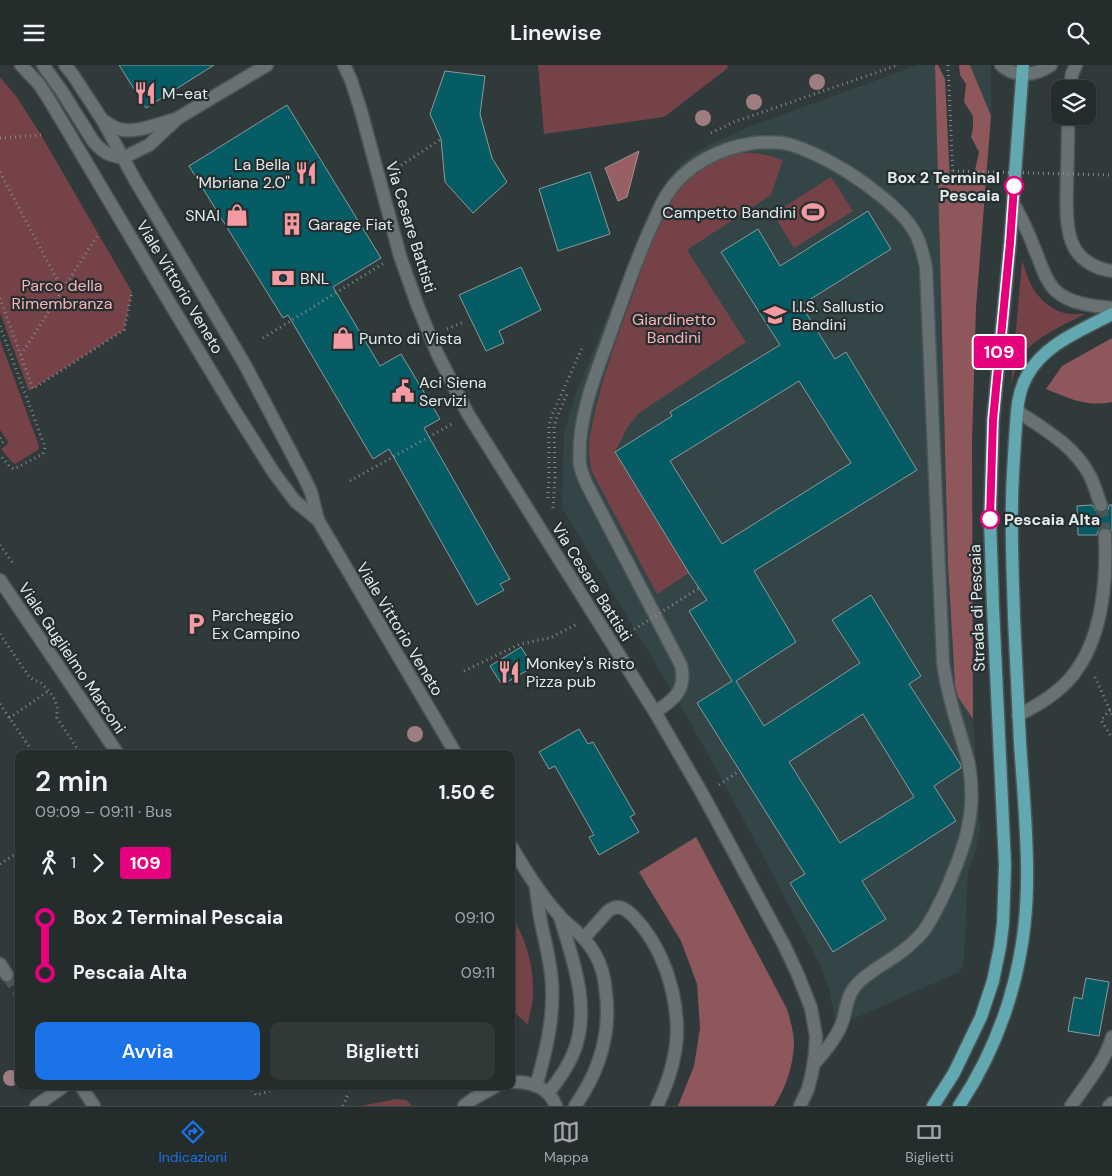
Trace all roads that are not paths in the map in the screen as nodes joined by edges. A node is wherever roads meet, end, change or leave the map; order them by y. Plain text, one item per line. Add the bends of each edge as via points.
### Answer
1 (20, 65) edge
2 (43, 65) edge
3 (65, 65) edge
4 (267, 65) edge
5 (344, 65) edge
6 (1001, 65) edge
7 (1051, 65) edge
8 (1076, 65) edge
9 (1023, 70) edge
10 (1071, 80) edge
11 (178, 118) junction
12 (104, 121) junction
13 (1068, 125) edge
14 (123, 158) junction
15 (1013, 203) junction
16 (1089, 263) junction
17 (1112, 271) edge
18 (1112, 280) edge
19 (1112, 309) edge
20 (1112, 314) edge
21 (1017, 411) junction
22 (1101, 505) tunnel mouth
23 (318, 520) junction
24 (1105, 535) tunnel mouth
25 (0, 580) edge
26 (655, 712) junction
27 (1018, 715) junction
28 (115, 750) edge
29 (454, 750) edge
30 (515, 853) edge
31 (535, 886) junction
32 (560, 917) junction
33 (584, 938) junction
34 (1112, 1037) edge
35 (814, 1064) junction
36 (515, 1082) edge
37 (536, 1086) junction
38 (58, 1090) edge
39 (83, 1090) edge
40 (489, 1090) edge
41 (548, 1093) junction
42 (1112, 1103) edge
43 (36, 1106) edge
44 (94, 1106) edge
45 (464, 1106) edge
46 (556, 1106) edge
47 (575, 1106) edge
48 (657, 1106) edge
49 (800, 1106) edge
50 (933, 1106) edge
51 (959, 1106) edge
52 (1071, 1106) edge
53 (1109, 1106) edge

1 - 23 street, Viale Vittorio Veneto via 50,101 274,473 295,501
2 - 14 street via 99,148 109,155
3 - 12 street, Viale Vittorio Veneto
4 - 11 street
5 - 26 street, Via Cesare Battisti via 361,111 400,256 436,353 468,414
6 - 9 street via 1008,71
7 - 9 street via 1046,69
8 - 10 street
9 - 15 main road, Strada di Pescaia
11 - 12 street via 125,130
11 - 14 street via 149,145
12 - 14 street, Viale Vittorio Veneto
13 - 16 street via 1066,208 1069,234 1079,256
14 - 23 street, Viale Vittorio Veneto via 244,363 304,477
15 - 19 street via 1055,291 1072,300
15 - 50 main road, Strada di Pescaia via 993,420 990,519 1005,893 1003,923 997,964 981,1017 954,1073
16 - 17 street
16 - 18 street
20 - 21 main road via 1057,344 1039,359 1023,385
21 - 22 street via 1069,447 1090,476
21 - 27 main road via 1011,518
23 - 29 street, Viale Vittorio Veneto
24 - 27 street via 1103,596 1086,655 1078,669 1057,691
25 - 28 street, Viale Guglielmo Marconi
26 - 35 street, Via Cesare Battisti via 703,795 798,975 811,1008 816,1046
26 - 35 street via 675,698 682,681 681,665 582,472 580,453 584,414 636,263 672,187 692,167 730,148 772,142 788,144 820,157 858,179 901,215 921,245 926,267 943,662 969,764 971,789 970,816 962,852 930,921 905,949 852,989 838,1031
27 - 51 main road via 1027,884 1020,960 994,1043
30 - 31 street
31 - 32 street
31 - 37 street via 552,983 551,1025
32 - 33 street
32 - 41 street via 580,993 580,1021 574,1053
33 - 47 street via 602,969 608,1013 600,1059
33 - 48 street via 608,911 618,907 628,911 642,926 662,959 671,985 677,1030 671,1070
34 - 52 street via 1103,1059
35 - 49 street, Via Cesare Battisti
36 - 37 street
37 - 41 street
38 - 43 street
39 - 44 street
40 - 45 street
41 - 46 street
42 - 53 street

